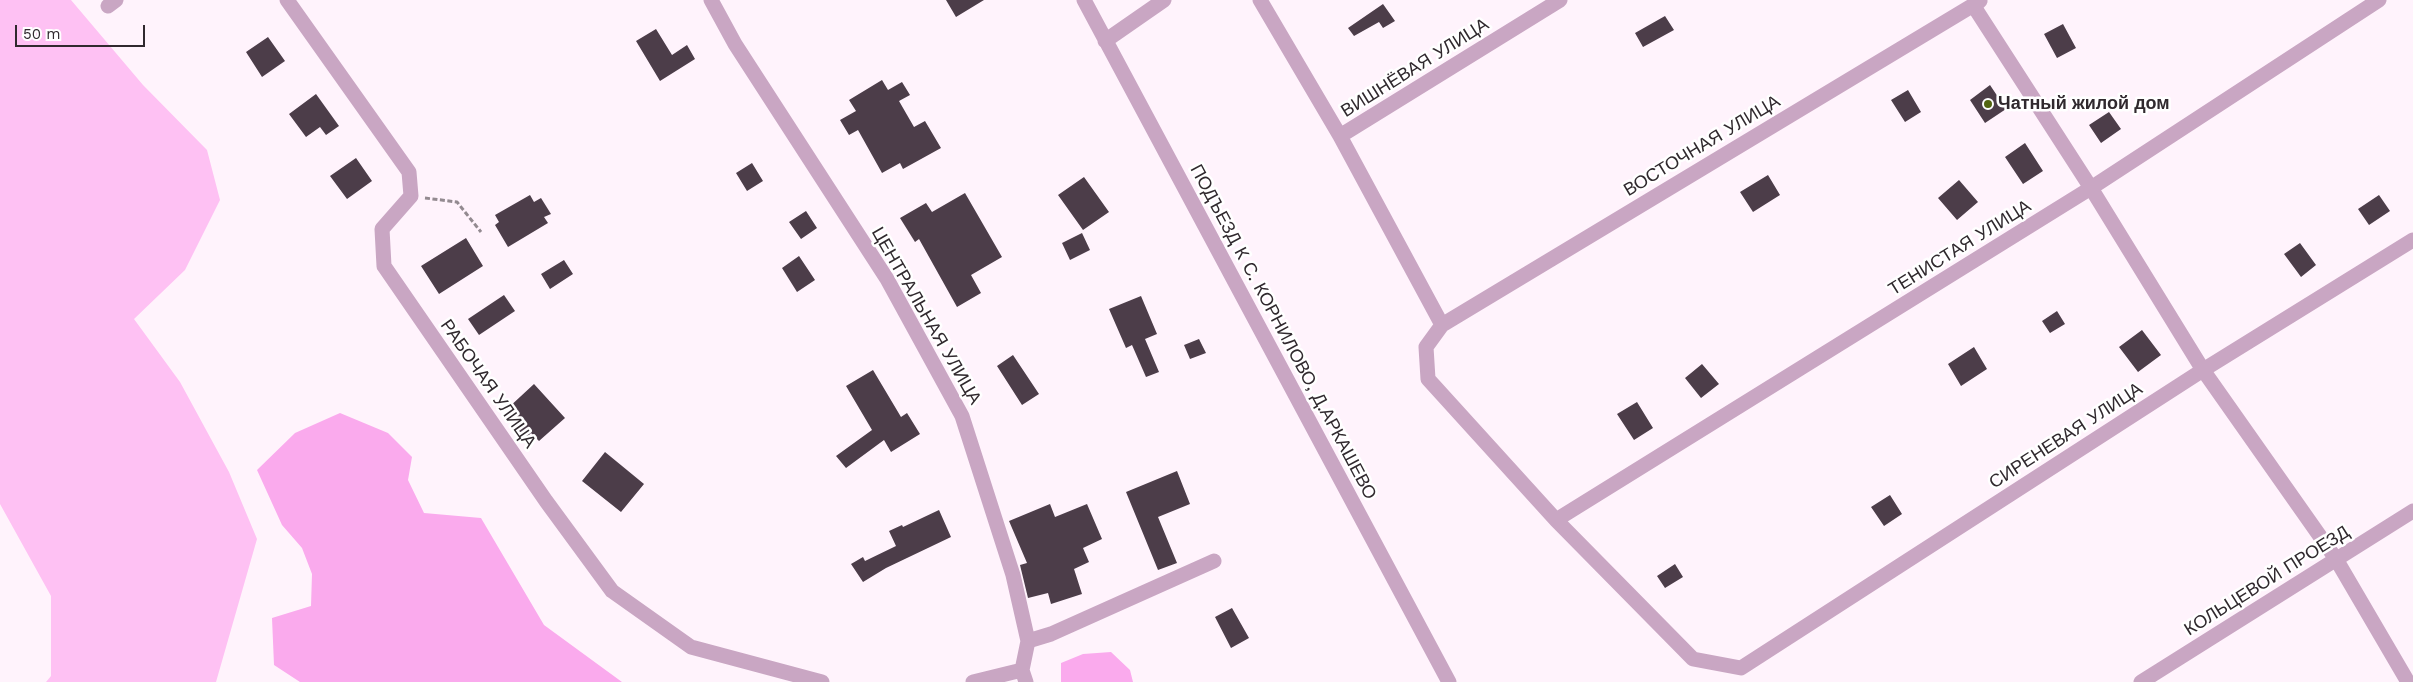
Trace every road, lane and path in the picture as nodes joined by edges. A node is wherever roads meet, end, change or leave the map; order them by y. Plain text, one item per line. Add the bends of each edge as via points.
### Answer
1 (287, 0) edge
2 (712, 0) edge
3 (1084, 0) edge
4 (1164, 0) edge
5 (1260, 0) edge
6 (1560, 0) edge
7 (2379, 0) edge
8 (1977, 3) edge
9 (1106, 41) junction
10 (1340, 136) junction
11 (2091, 188) junction
12 (412, 196) junction
13 (481, 232) dead end
14 (2413, 240) edge
15 (1442, 325) junction
16 (2203, 370) junction
17 (2413, 511) edge
18 (1556, 520) junction
19 (2336, 559) junction
20 (1214, 561) dead end
21 (1028, 641) junction
22 (1024, 676) edge
23 (822, 682) edge
24 (973, 682) edge
25 (1449, 682) edge
26 (2141, 682) edge
27 (2408, 682) edge

1 - 12 street via 409,172
2 - 21 street, ЦЕНТРАЛЬНАЯ УЛИЦА via 735,44 887,279 962,416 1013,575
3 - 9 street, ПОДЪЕЗД К С. КОРНИЛОВО, Д.АРКАШЕВО
4 - 9 street
5 - 10 street
6 - 10 street, ВИШНЁВАЯ УЛИЦА
7 - 11 street, ТЕНИСТАЯ УЛИЦА
8 - 11 street
8 - 15 street, ВОСТОЧНАЯ УЛИЦА
9 - 25 street, ПОДЪЕЗД К С. КОРНИЛОВО, Д.АРКАШЕВО
10 - 15 street
11 - 16 street
11 - 18 street, ТЕНИСТАЯ УЛИЦА
12 - 13 path via 457,202
12 - 23 street, РАБОЧАЯ УЛИЦА via 382,229 384,266 546,502 612,590 691,647
14 - 16 street, СИРЕНЕВАЯ УЛИЦА
15 - 18 street via 1426,347 1428,379
16 - 18 street, СИРЕНЕВАЯ УЛИЦА via 1741,668 1693,659
16 - 19 street
17 - 19 street, КОЛЬЦЕВОЙ ПРОЕЗД
19 - 26 street, КОЛЬЦЕВОЙ ПРОЕЗД
19 - 27 street
20 - 21 street via 1051,634
21 - 22 street, ЦЕНТРАЛЬНАЯ УЛИЦА
22 - 24 street

